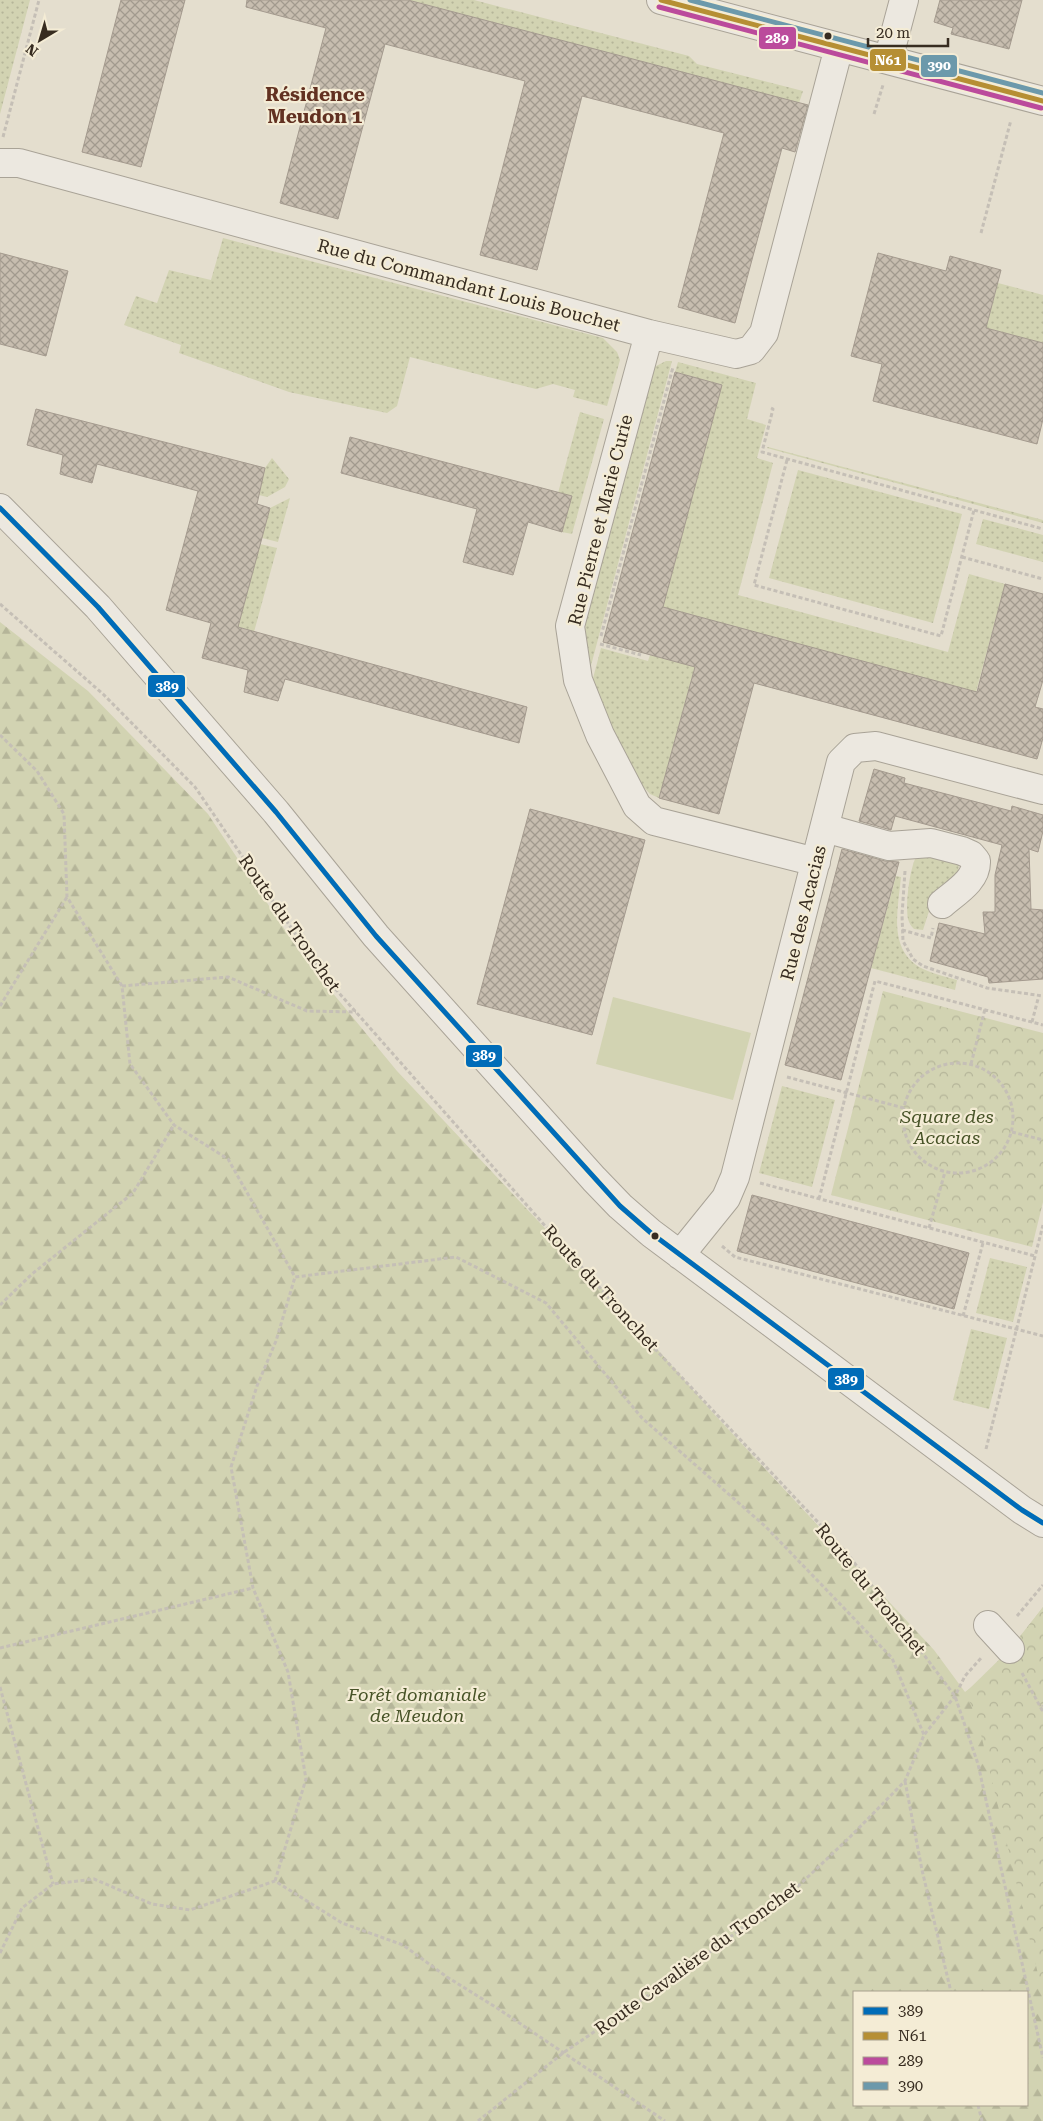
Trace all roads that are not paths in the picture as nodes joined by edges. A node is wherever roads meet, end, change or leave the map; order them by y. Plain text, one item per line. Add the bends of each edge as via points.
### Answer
1 (661, 0) edge
2 (904, 0) edge
3 (839, 47) junction
4 (888, 60) junction
5 (1043, 101) edge
6 (1, 163) edge
7 (649, 334) junction
8 (0, 508) edge
9 (1043, 790) edge
10 (825, 828) junction
11 (816, 862) junction
12 (942, 904) dead end
13 (680, 1255) junction
14 (1043, 1523) edge
15 (988, 1625) dead end
16 (1010, 1649) road end

1 - 3 street
2 - 4 street
3 - 4 street
3 - 7 street, Rue du Commandant Louis Bouchet via 764,333 751,350 736,354
4 - 5 street
6 - 7 street, Rue du Commandant Louis Bouchet via 29,165
7 - 11 street, Rue Pierre et Marie Curie via 570,626 578,680 600,735 637,806 654,821
8 - 13 street via 98,607 276,812 376,936 594,1179 638,1222
9 - 10 street, Rue des Acacias via 876,746 855,748 841,762
10 - 11 street, Rue des Acacias
10 - 12 street via 889,846 931,843 970,854 976,861 973,876
11 - 13 street, Rue des Acacias via 731,1188
13 - 14 street
15 - 16 street

